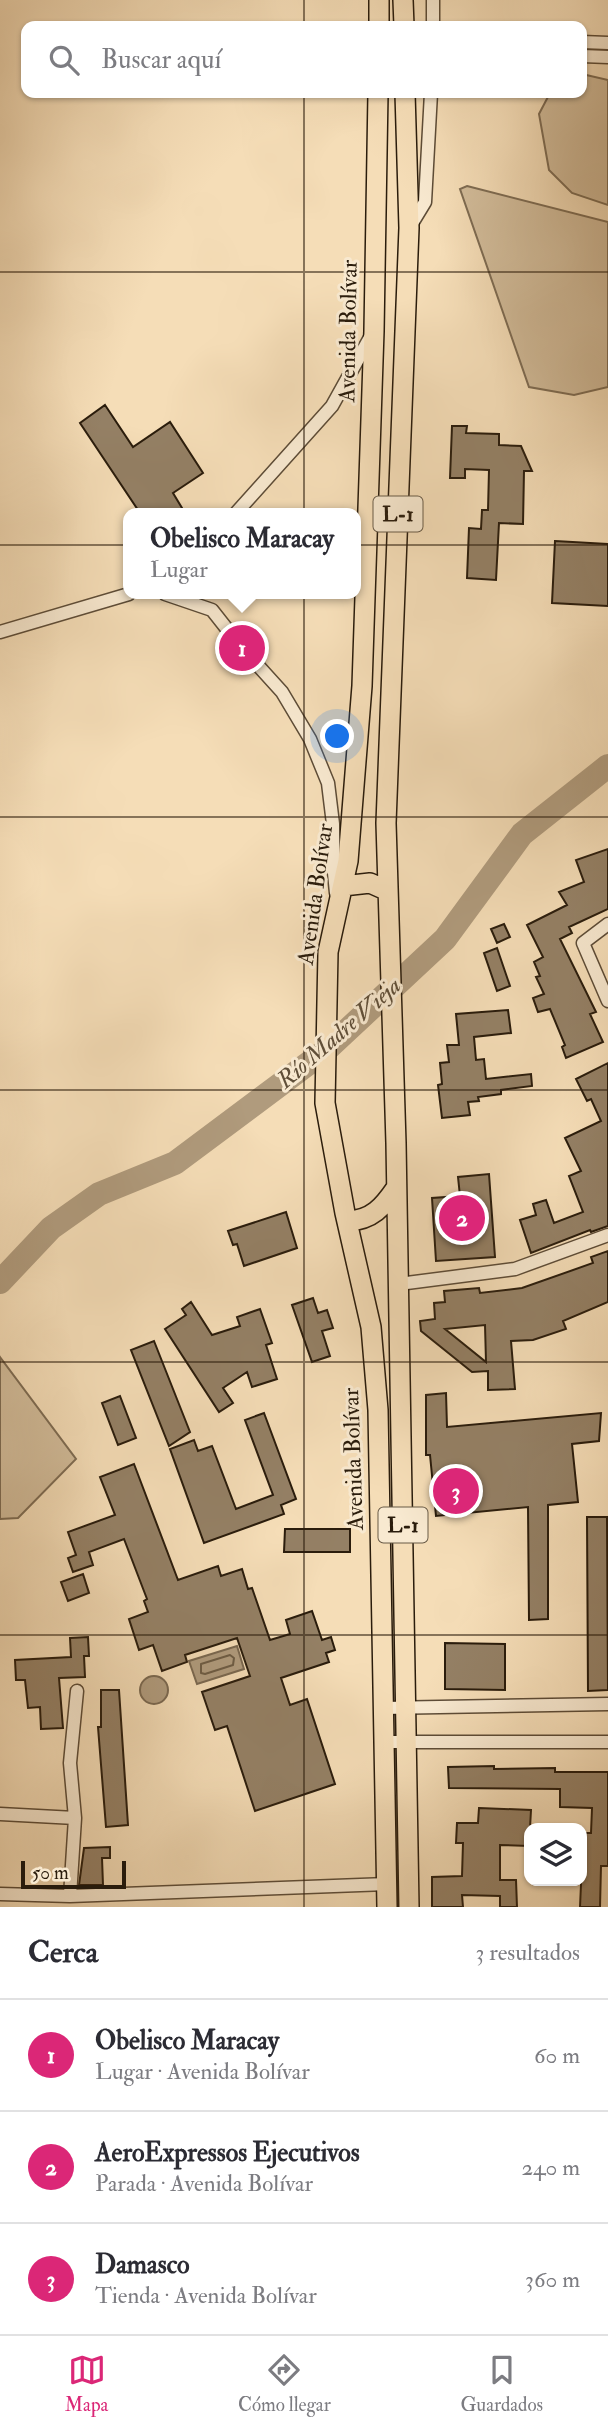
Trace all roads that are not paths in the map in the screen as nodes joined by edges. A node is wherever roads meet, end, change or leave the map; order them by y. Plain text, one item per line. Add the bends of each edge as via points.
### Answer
1 (379, 0) edge
2 (403, 0) edge
3 (433, 0) edge
4 (379, 21) edge
5 (404, 21) edge
6 (433, 21) edge
7 (587, 42) edge
8 (608, 43) edge
9 (587, 56) edge
10 (608, 57) edge
11 (378, 98) edge
12 (405, 98) edge
13 (431, 98) edge
14 (409, 228) junction
15 (374, 331) junction
16 (240, 508) edge
17 (123, 596) edge
18 (180, 599) edge
19 (210, 599) edge
20 (212, 610) junction
21 (0, 632) edge
22 (343, 886) junction
23 (388, 891) junction
24 (338, 908) junction
25 (608, 924) edge
26 (608, 938) edge
27 (583, 943) junction
28 (608, 1001) edge
29 (396, 1188) junction
30 (347, 1217) junction
31 (608, 1235) edge
32 (399, 1284) junction
33 (77, 1691) dead end
34 (608, 1704) edge
35 (383, 1708) junction
36 (407, 1708) junction
37 (384, 1742) junction
38 (407, 1742) junction
39 (608, 1742) edge
40 (0, 1814) edge
41 (75, 1818) junction
42 (387, 1884) junction
43 (0, 1894) edge
44 (70, 1896) junction
45 (387, 1907) edge
46 (409, 1907) edge

1 - 4 main road
2 - 5 main road
3 - 6 street
7 - 8 street
9 - 10 street
11 - 15 main road, Avenida Bolívar / L-1
12 - 14 main road, L-1
13 - 14 street via 425,202
14 - 23 main road, L-1 via 386,822
15 - 16 street via 332,406
15 - 22 main road, Avenida Bolívar / L-1 via 362,686
17 - 21 street
18 - 20 street
19 - 20 street
20 - 24 street via 282,692 310,739 328,783
22 - 23 main road via 370,883
22 - 24 main road, Avenida Bolívar / L-1
23 - 29 main road, L-1
24 - 30 main road, Avenida Bolívar / L-1 via 328,952 325,1103
25 - 27 street
26 - 27 street
27 - 28 street
29 - 30 main road via 381,1209 366,1219
29 - 32 main road, L-1
30 - 35 main road, Avenida Bolívar / L-1 via 371,1327 378,1410
31 - 32 street via 515,1269
32 - 36 main road, L-1
33 - 41 street via 70,1763
34 - 36 street
35 - 36 street
35 - 37 main road, Avenida Bolívar / L-1
36 - 38 main road, L-1
37 - 38 street
37 - 42 main road, Avenida Bolívar / L-1
38 - 39 street
38 - 46 main road, L-1
40 - 41 street
41 - 44 street
42 - 44 street
42 - 45 main road, Avenida Bolívar / L-1
43 - 44 street

